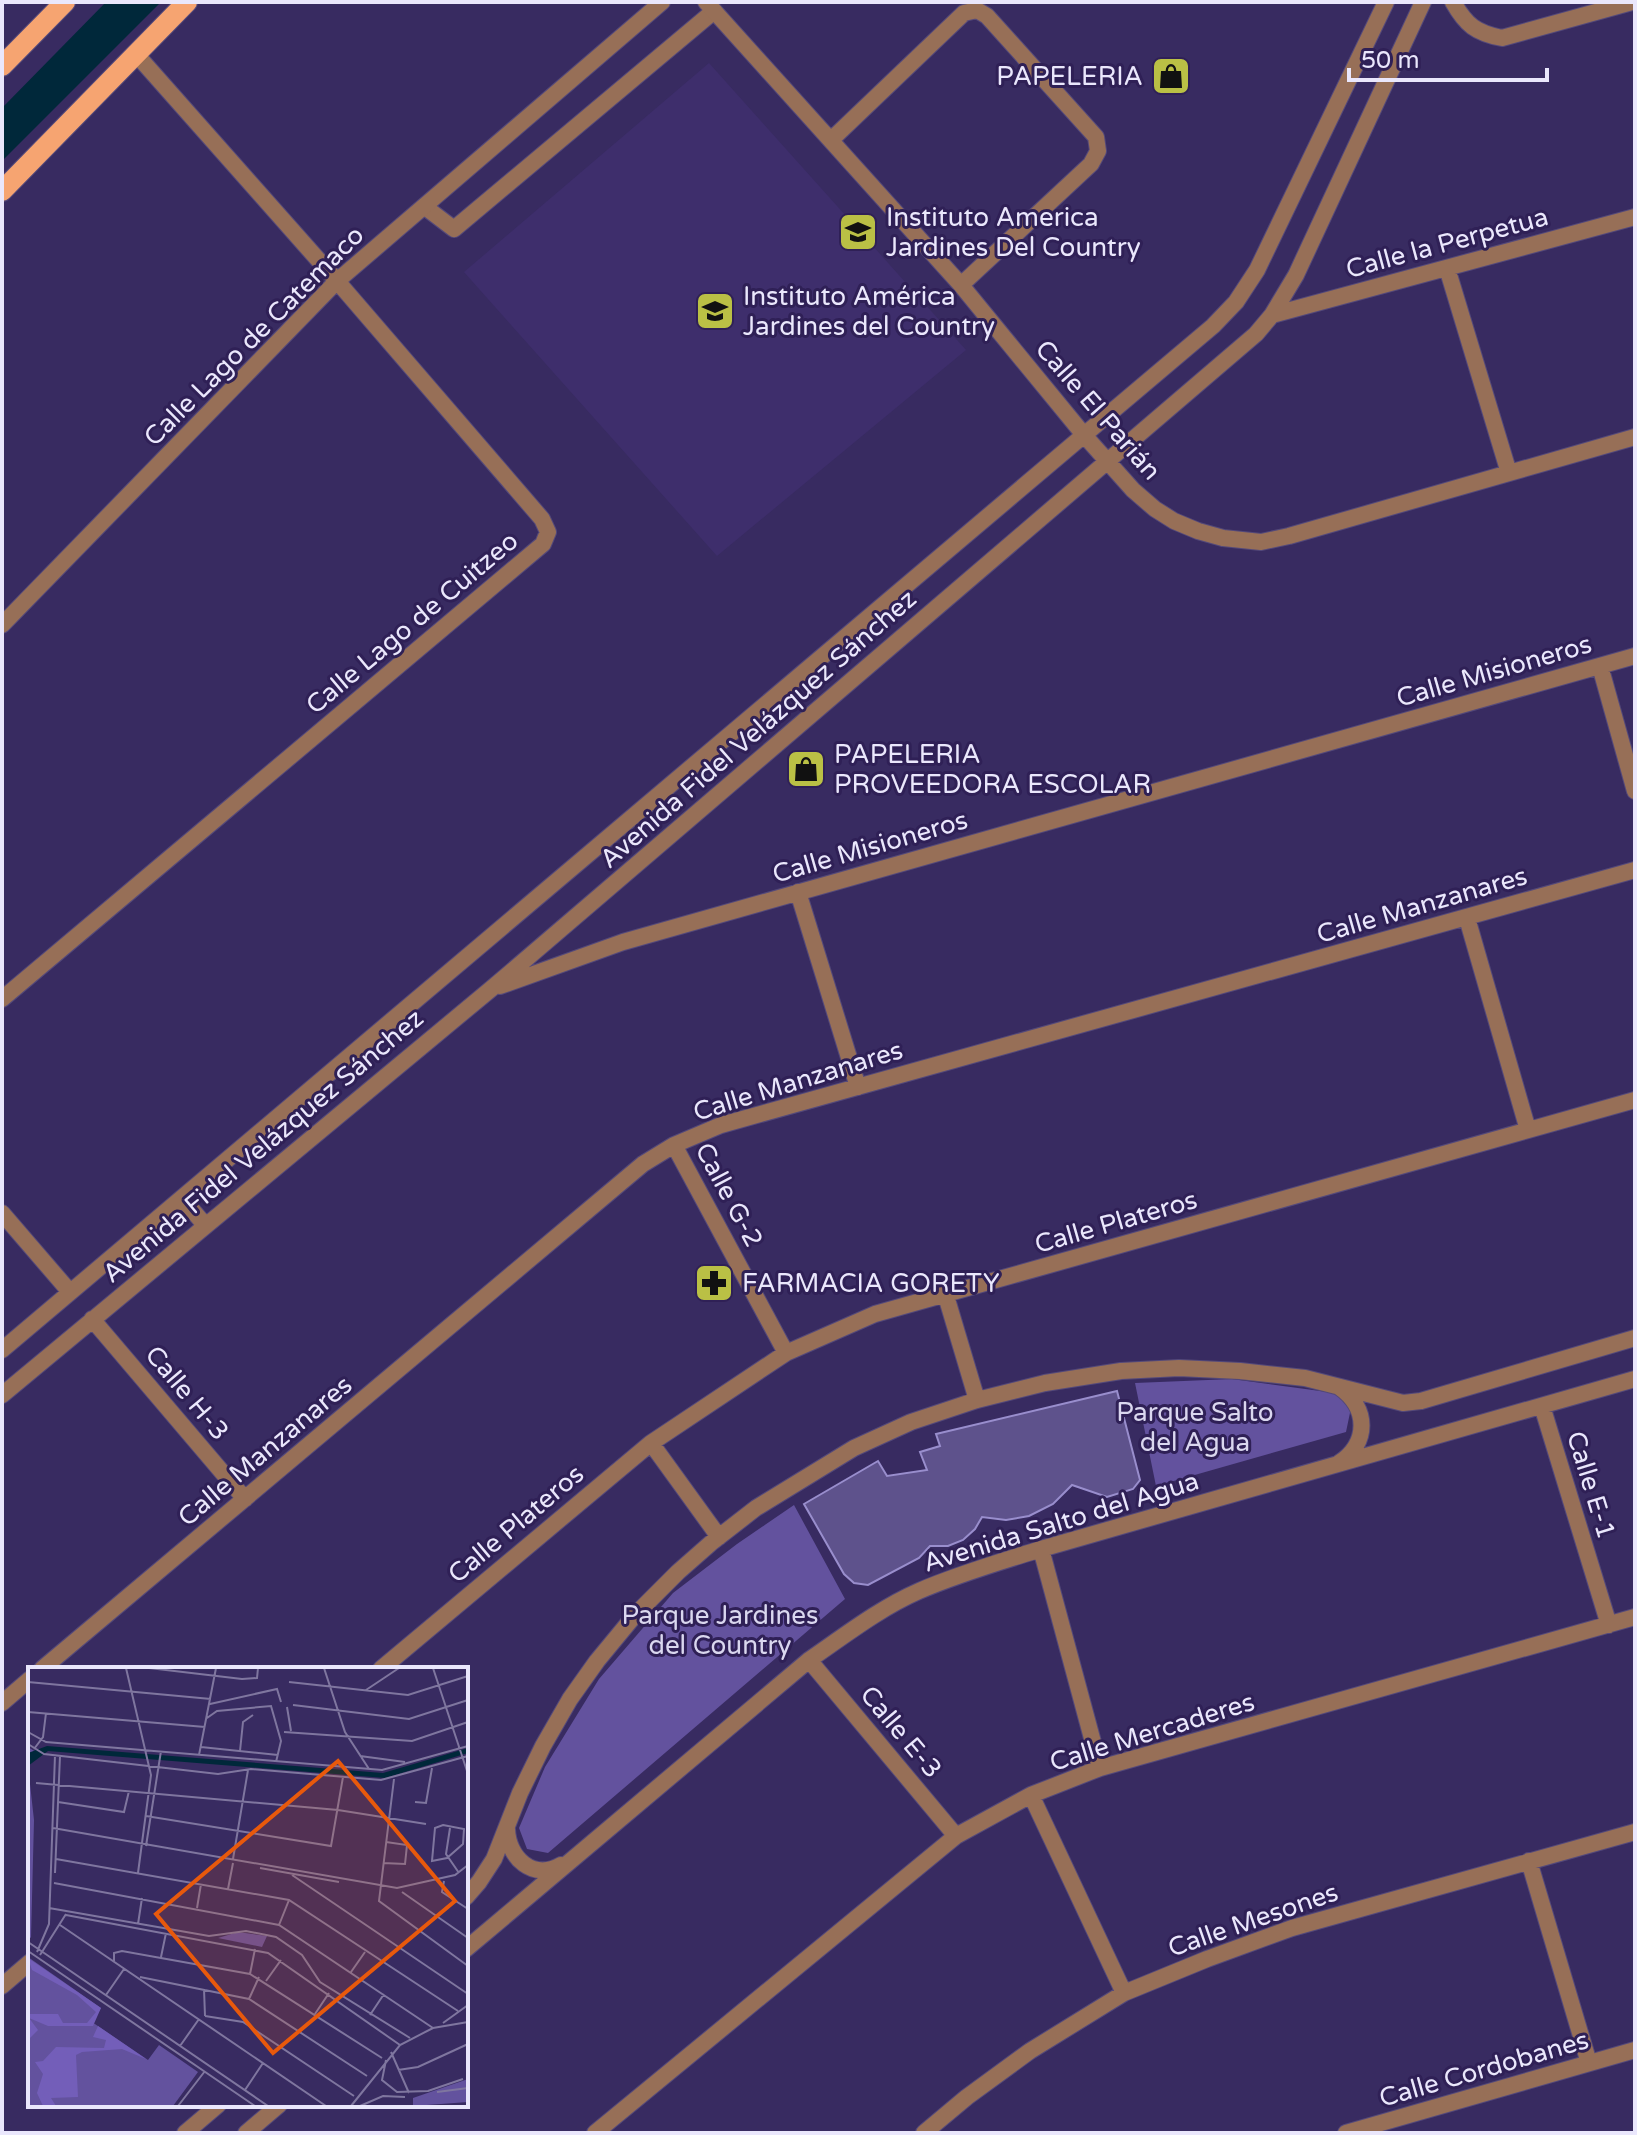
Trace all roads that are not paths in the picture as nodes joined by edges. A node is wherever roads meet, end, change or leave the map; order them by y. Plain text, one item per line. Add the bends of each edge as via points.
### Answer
1 (65, 2) edge
2 (187, 2) edge
3 (662, 2) edge
4 (1386, 2) edge
5 (1423, 2) edge
6 (1453, 2) edge
7 (1632, 2) edge
8 (710, 7) edge
9 (136, 54) junction
10 (2, 66) edge
11 (831, 140) junction
12 (2, 191) edge
13 (425, 207) junction
14 (1635, 217) edge
15 (1447, 268) junction
16 (337, 281) junction
17 (961, 285) junction
18 (1272, 315) junction
19 (1084, 435) junction
20 (1635, 437) edge
21 (1108, 460) junction
22 (1509, 473) junction
23 (2, 625) edge
24 (1635, 656) edge
25 (1600, 666) junction
26 (1635, 791) edge
27 (1635, 870) edge
28 (798, 892) junction
29 (1467, 918) junction
30 (491, 989) junction
31 (2, 999) edge
32 (858, 1087) junction
33 (1635, 1100) edge
34 (1528, 1130) junction
35 (674, 1145) junction
36 (182, 1198) junction
37 (2, 1213) edge
38 (205, 1225) junction
39 (70, 1292) junction
40 (946, 1296) junction
41 (92, 1319) junction
42 (1635, 1338) edge
43 (2, 1350) edge
44 (786, 1353) junction
45 (1635, 1379) edge
46 (1337, 1386) junction
47 (2, 1395) edge
48 (977, 1400) junction
49 (1542, 1406) junction
50 (651, 1443) junction
51 (1331, 1467) junction
52 (245, 1499) junction
53 (719, 1537) junction
54 (1041, 1549) junction
55 (1635, 1617) edge
56 (1609, 1625) junction
57 (809, 1660) junction
58 (62, 1663) edge
59 (383, 1667) edge
60 (28, 1681) edge
61 (2, 1703) edge
62 (1100, 1768) junction
63 (1031, 1795) junction
64 (507, 1827) junction
65 (1635, 1832) edge
66 (956, 1836) junction
67 (574, 1858) junction
68 (1529, 1861) junction
69 (468, 1895) edge
70 (468, 1947) edge
71 (28, 1964) edge
72 (2, 1986) edge
73 (1124, 1993) junction
74 (1635, 2050) edge
75 (1589, 2063) junction
76 (216, 2107) edge
77 (274, 2107) edge
78 (185, 2133) edge
79 (246, 2133) edge
80 (595, 2133) edge
81 (924, 2133) edge
82 (1346, 2133) edge

1 - 10 main road
2 - 9 main road
3 - 13 street, Calle Lago de Catemaco
4 - 19 street, Avenida Fidel Velázquez Sánchez via 1257,270 1236,302
5 - 18 street, Avenida Fidel Velázquez Sánchez via 1296,275
6 - 7 street via 1463,20 1482,34 1502,38
8 - 11 street, Calle El Parián
8 - 13 street via 454,229
9 - 12 main road
9 - 16 street, Calle Lago de Cuitzeo
11 - 17 street, Calle El Parián
11 - 17 street via 964,13 977,10 1096,137 1098,151 1091,164
13 - 16 street, Calle Lago de Catemaco
14 - 15 street, Calle la Perpetua
15 - 18 street, Calle la Perpetua
15 - 22 street
16 - 23 street, Calle Lago de Catemaco
16 - 31 street, Calle Lago de Cuitzeo via 542,519 548,532 543,544
17 - 19 street, Calle El Parián
18 - 21 street, Avenida Fidel Velázquez Sánchez
19 - 21 street, Calle El Parián
19 - 36 street, Avenida Fidel Velázquez Sánchez
20 - 22 street, Calle El Parián
21 - 22 street, Calle El Parián via 1133,490 1174,521 1223,538 1261,542
21 - 30 street, Avenida Fidel Velázquez Sánchez
24 - 25 street, Calle Misioneros
25 - 26 street
25 - 28 street, Calle Misioneros
27 - 29 street, Calle Manzanares
28 - 30 street, Calle Misioneros via 623,942
28 - 32 street
29 - 32 street, Calle Manzanares
29 - 34 street
30 - 38 street, Avenida Fidel Velázquez Sánchez
32 - 35 street, Calle Manzanares via 721,1125
33 - 34 street, Calle Plateros
34 - 40 street, Calle Plateros
35 - 44 street, Calle G-2
35 - 52 street, Calle Manzanares via 643,1164
36 - 38 street
36 - 39 street, Avenida Fidel Velázquez Sánchez
37 - 39 street
38 - 41 street, Avenida Fidel Velázquez Sánchez
39 - 43 street, Avenida Fidel Velázquez Sánchez
40 - 44 street, Calle Plateros via 875,1314
40 - 48 street
41 - 47 street, Avenida Fidel Velázquez Sánchez
41 - 52 street, Calle H-3
42 - 46 street via 1421,1401 1403,1403
44 - 50 street, Calle Plateros
45 - 49 street, Avenida Salto del Agua
46 - 48 street via 1305,1378 1179,1368 1045,1383
46 - 51 street via 1354,1401 1361,1434 1350,1455
48 - 53 street via 854,1448
49 - 51 street, Avenida Salto del Agua
49 - 56 street, Calle E-1
50 - 53 street
50 - 59 street, Calle Plateros
51 - 54 street, Avenida Salto del Agua
52 - 58 street, Calle Manzanares
53 - 64 street via 635,1615 597,1661 543,1746
54 - 57 street, Avenida Salto del Agua via 916,1592
54 - 62 street
55 - 56 street, Calle Mercaderes
56 - 62 street, Calle Mercaderes
57 - 66 street, Calle E-3
57 - 67 street, Avenida Salto del Agua
60 - 61 street
62 - 63 street, Calle Mercaderes
63 - 66 street, Calle Mercaderes
63 - 73 street
64 - 67 street via 511,1849 525,1865 545,1871
64 - 69 street via 494,1859
65 - 68 street, Calle Mesones
66 - 80 street, Calle Mercaderes
67 - 70 street, Avenida Salto del Agua
68 - 73 street, Calle Mesones via 1292,1928
68 - 75 street
71 - 72 street
73 - 81 street, Calle Mesones via 1030,2051
74 - 75 street, Calle Cordobanes
75 - 82 street, Calle Cordobanes
76 - 78 street
77 - 79 street

